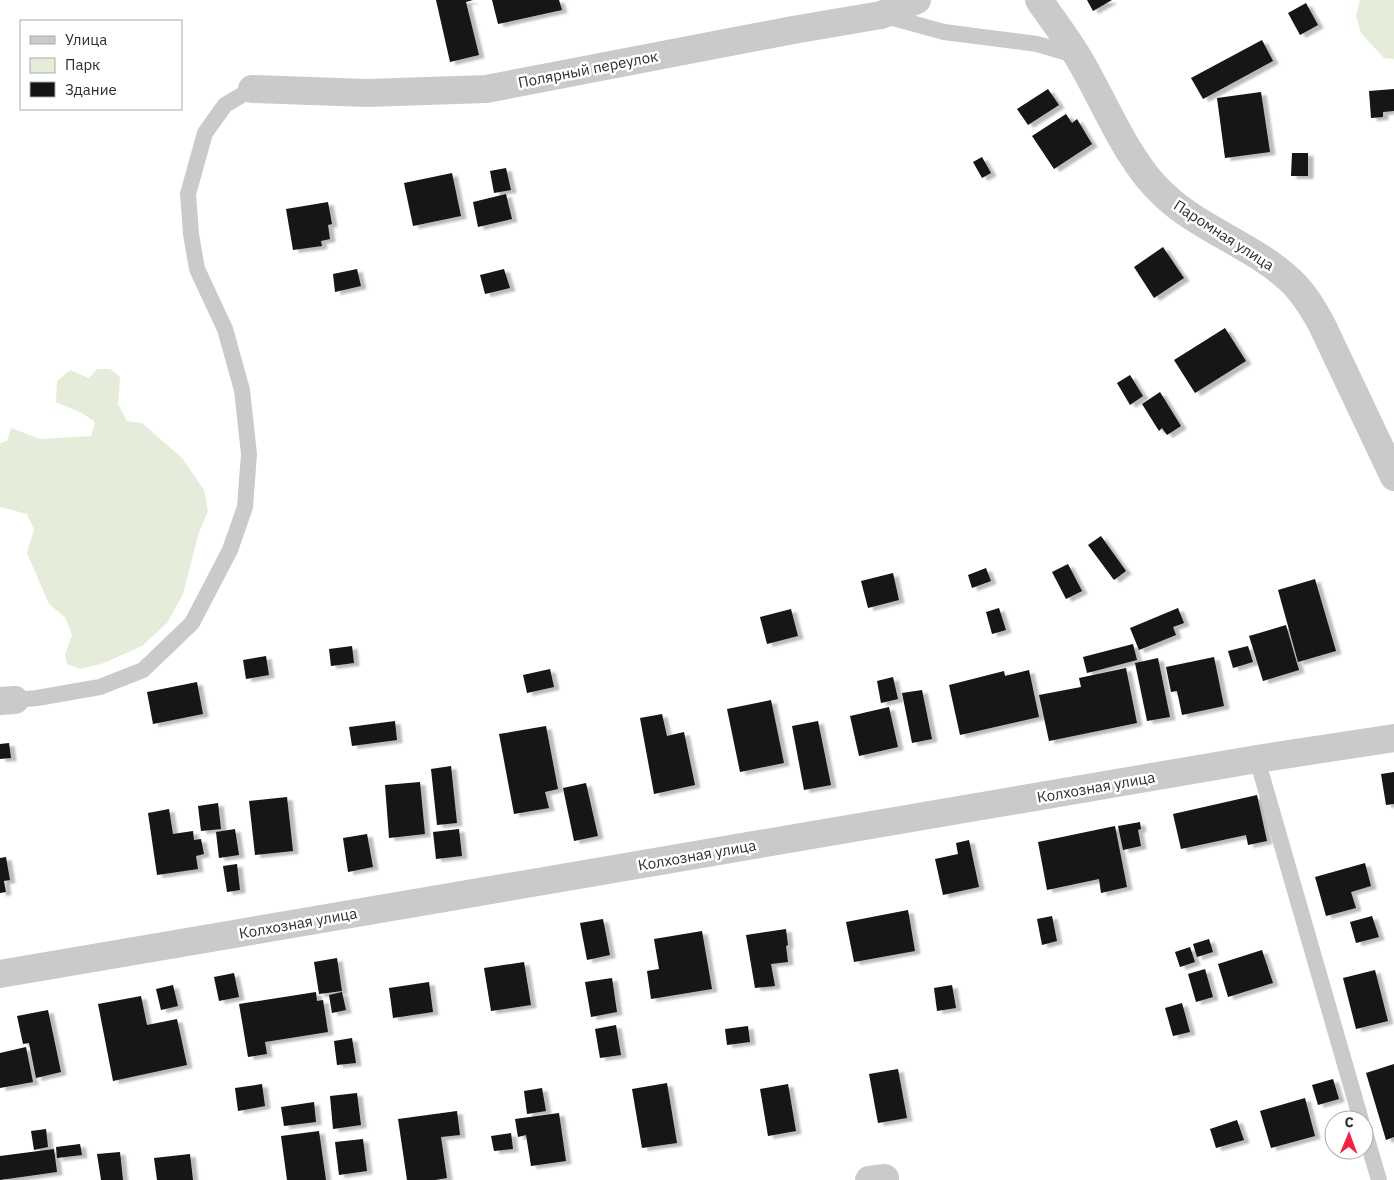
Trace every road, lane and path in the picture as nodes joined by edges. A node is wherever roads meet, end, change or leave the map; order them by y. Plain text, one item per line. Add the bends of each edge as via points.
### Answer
1 (917, 0) edge
2 (1040, 0) edge
3 (881, 15) junction
4 (1078, 56) junction
5 (252, 89) joint
6 (1394, 477) edge
7 (8, 701) edge
8 (1394, 738) edge
9 (1257, 759) junction
10 (0, 974) edge
11 (1358, 1110) edge
12 (1373, 1160) edge
13 (1379, 1180) edge

1 - 3 street, Полярный переулок
2 - 4 street, Паромная улица
3 - 4 lane via 944,32 1037,44
3 - 5 street, Полярный переулок via 486,89 367,93
4 - 6 street, Паромная улица via 1132,155 1159,190 1186,213 1270,263 1308,300
5 - 7 lane via 225,105 205,133 188,194 190,234 197,269 225,329 242,390 249,454 245,507 230,550 192,623 143,670 100,687
8 - 9 street, Колхозная улица
9 - 10 street, Колхозная улица
9 - 11 lane
12 - 13 lane

